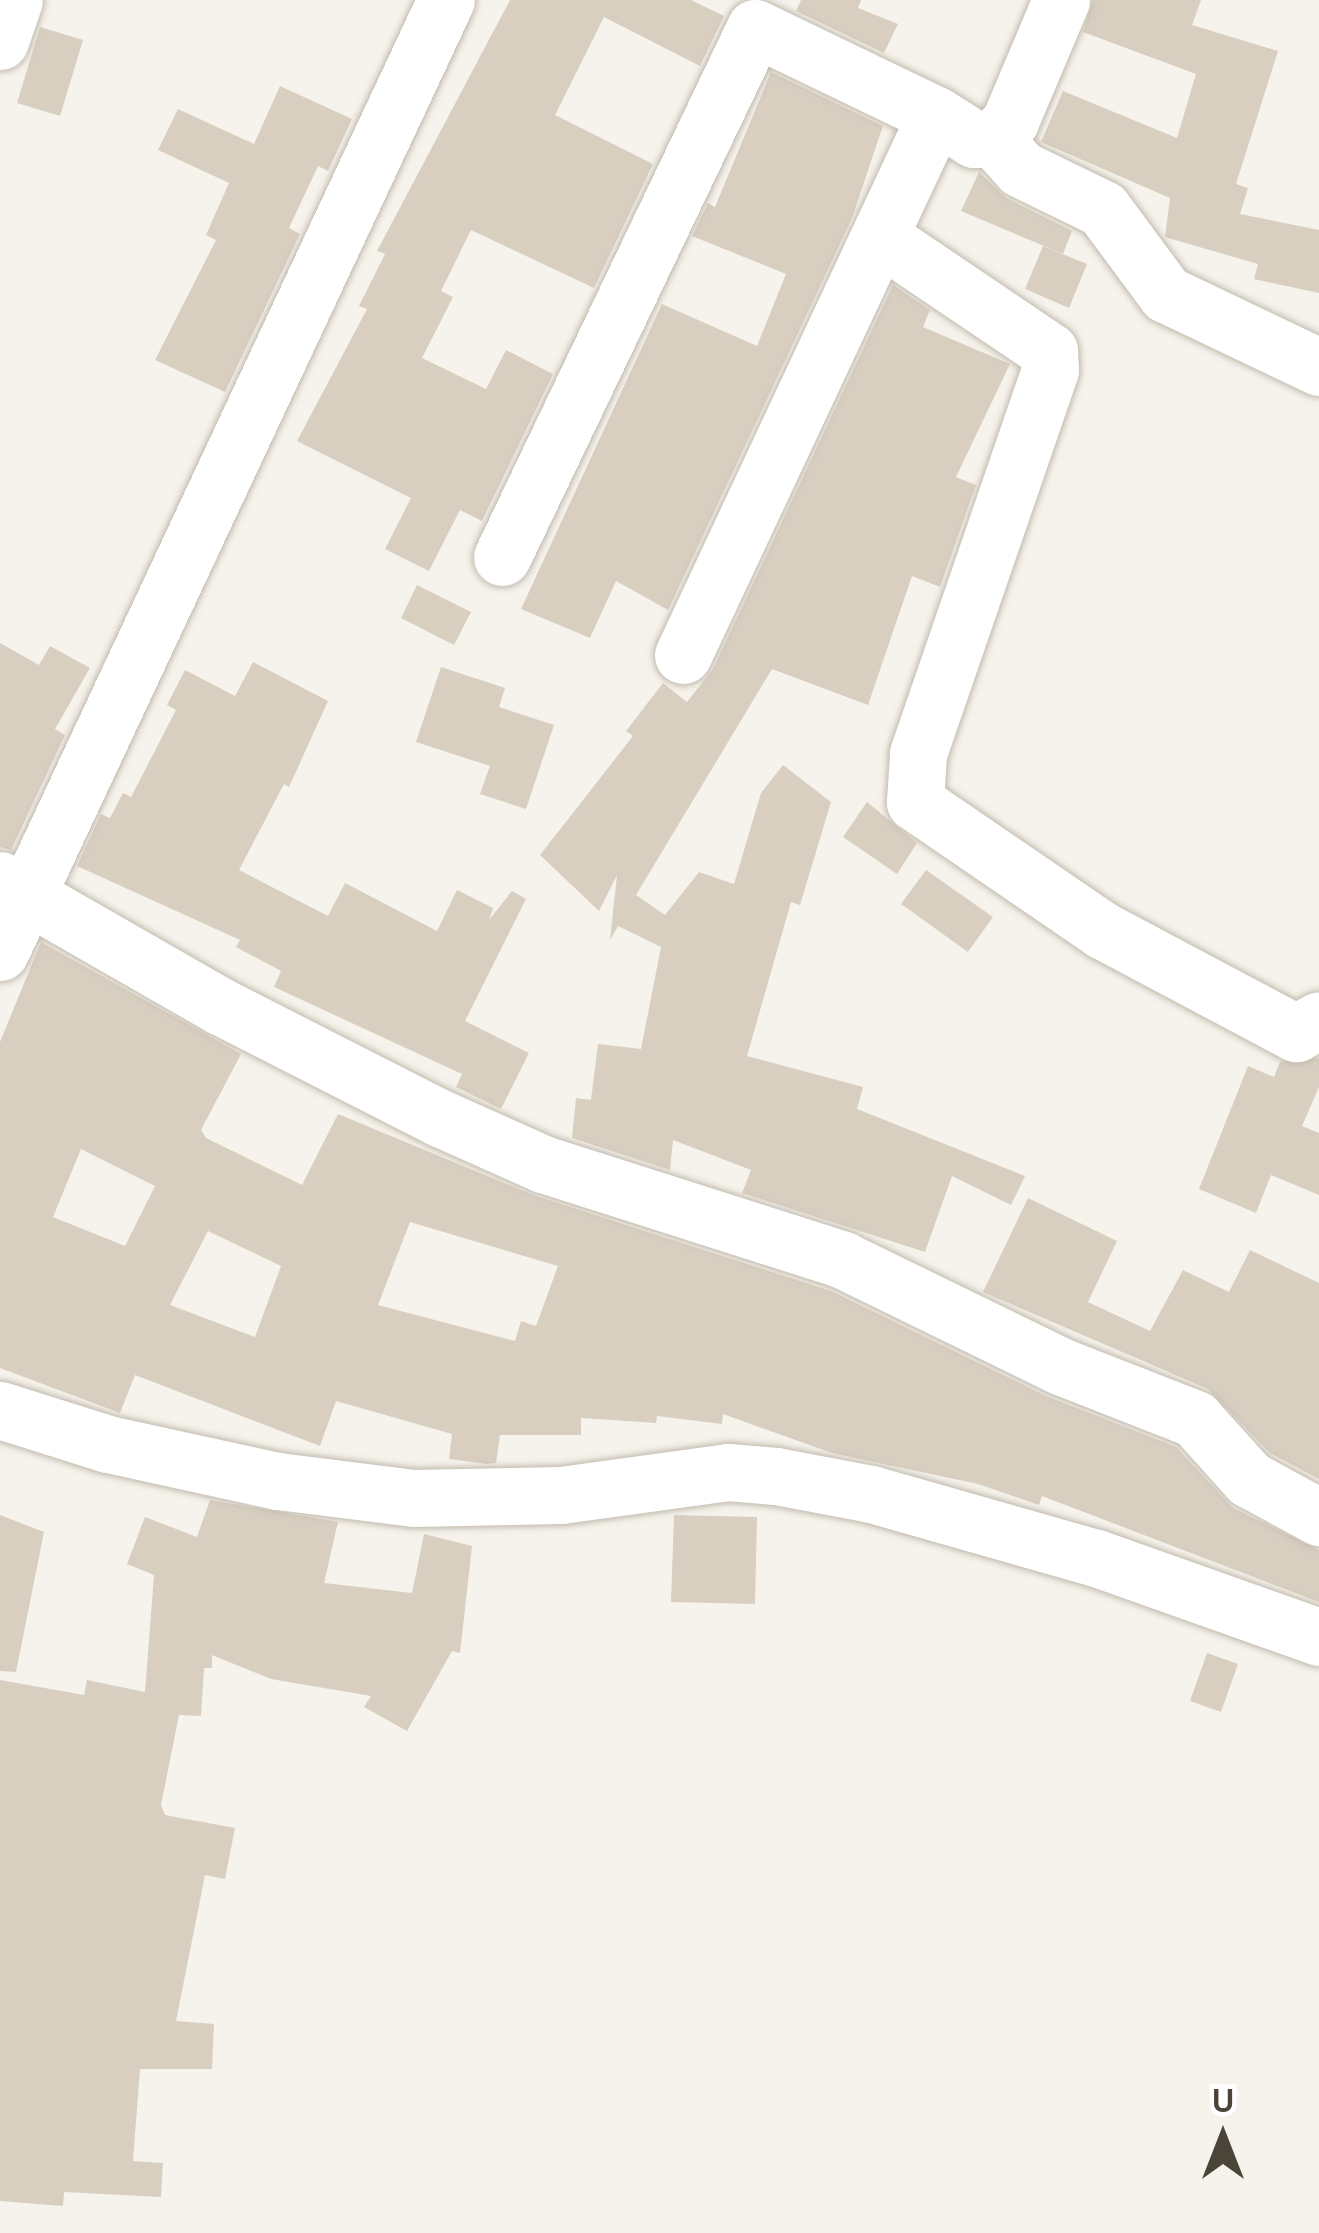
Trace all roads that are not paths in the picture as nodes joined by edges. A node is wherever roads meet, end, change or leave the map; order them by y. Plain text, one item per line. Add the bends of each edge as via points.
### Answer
1 (14, 0) edge
2 (446, 0) edge
3 (1061, 0) edge
4 (762, 14) edge
5 (0, 41) edge
6 (936, 115) junction
7 (994, 139) junction
8 (880, 237) junction
9 (1319, 367) edge
10 (502, 557) dead end
11 (683, 655) dead end
12 (12, 887) edge
13 (0, 952) edge
14 (1319, 1020) edge
15 (0, 1410) edge
16 (1319, 1517) edge
17 (1319, 1637) edge

1 - 5 street
2 - 12 street
3 - 7 street via 1010,121
4 - 6 street
4 - 10 street
6 - 7 street via 974,139
6 - 8 street
7 - 9 street via 1021,169 1103,208 1166,294
8 - 11 street
8 - 14 street via 1049,351 1050,370 918,754 915,802 1102,930 1296,1033
12 - 13 street
12 - 16 street via 220,1006 461,1128 544,1164 843,1260 1060,1366 1195,1420 1249,1479
15 - 17 street via 108,1444 278,1481 414,1498 561,1495 728,1472 776,1476 871,1494 1096,1558

